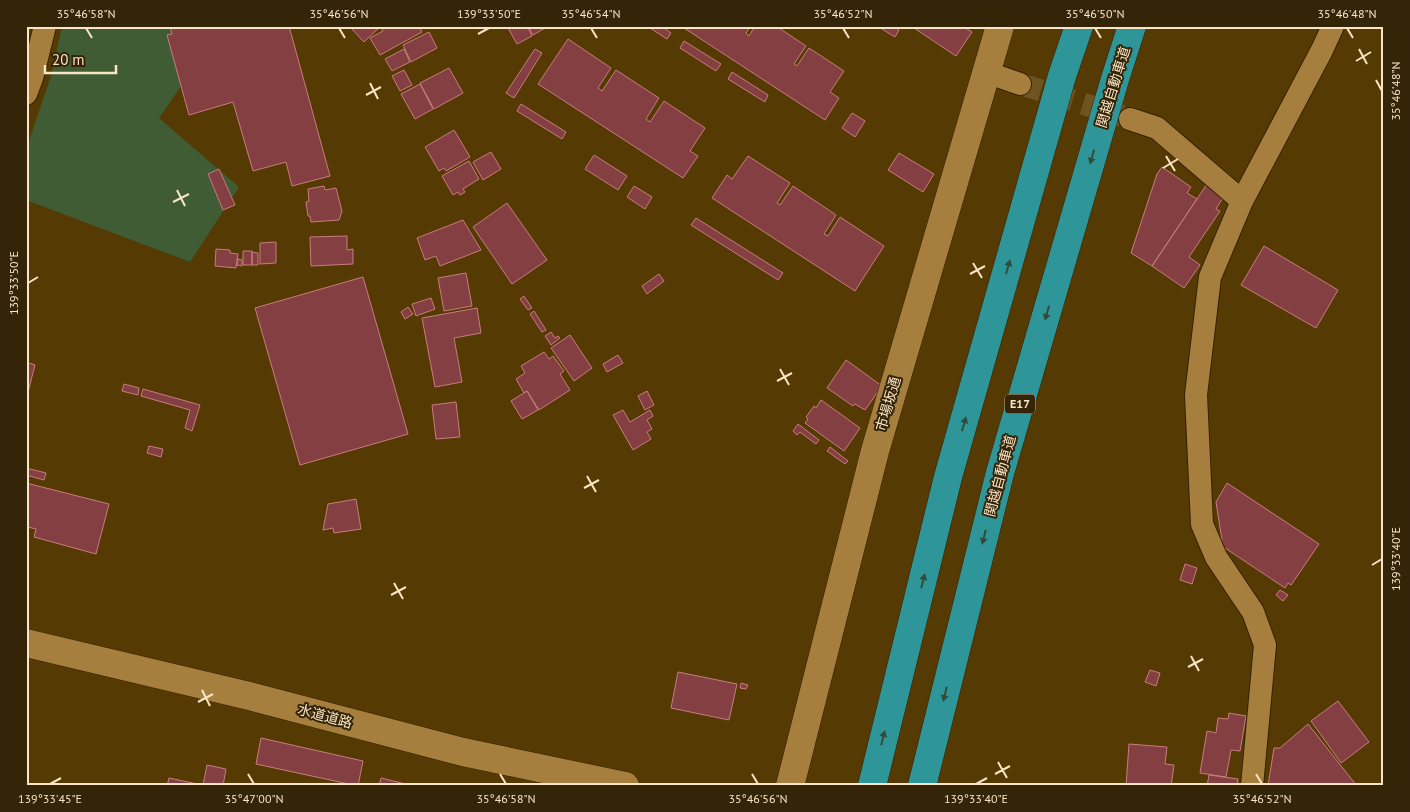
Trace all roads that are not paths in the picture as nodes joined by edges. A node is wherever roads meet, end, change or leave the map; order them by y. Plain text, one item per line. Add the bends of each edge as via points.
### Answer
1 (45, 26) edge
2 (1000, 26) edge
3 (1080, 26) edge
4 (1132, 26) edge
5 (1333, 26) edge
6 (986, 72) junction
7 (1020, 84) tunnel mouth
8 (26, 94) edge
9 (1130, 119) tunnel mouth
10 (1242, 201) junction
11 (26, 643) edge
12 (625, 786) edge
13 (790, 786) edge
14 (872, 786) edge
15 (922, 786) edge
16 (1252, 786) edge

1 - 8 street
2 - 6 street, 市場坂通
14 -> 3 highway via 951,468 1062,76
4 -> 15 highway, 関越自動車道 / E17 via 1000,473
5 - 10 street
6 - 7 street
6 - 13 street, 市場坂通 via 875,451
9 - 10 street via 1157,128
10 - 16 street via 1210,276 1196,395 1202,524 1216,557 1254,612 1265,645
11 - 12 street, 水道道路 via 253,697 463,752

